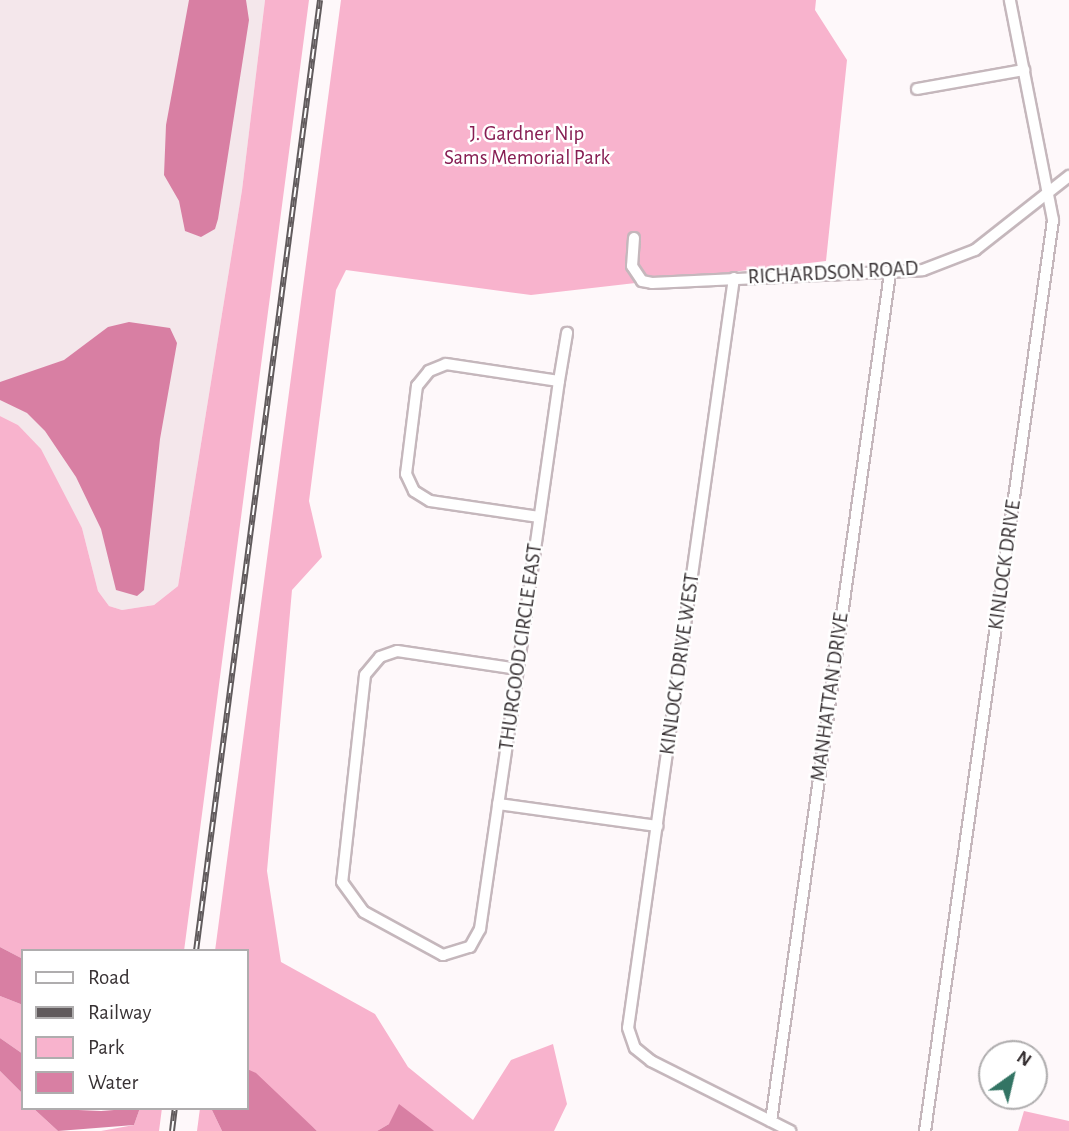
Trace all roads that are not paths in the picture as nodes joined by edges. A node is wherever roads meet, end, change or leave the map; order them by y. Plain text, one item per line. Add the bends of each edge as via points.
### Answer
1 (1010, 0) edge
2 (1024, 69) junction
3 (918, 89) dead end
4 (1069, 176) edge
5 (1048, 192) junction
6 (634, 238) dead end
7 (890, 273) junction
8 (734, 278) junction
9 (567, 333) dead end
10 (559, 381) junction
11 (540, 517) junction
12 (518, 669) junction
13 (498, 804) junction
14 (657, 826) junction
15 (771, 1121) junction
16 (790, 1131) edge
17 (925, 1131) edge

1 - 2 street, KINLOCK DRIVE
2 - 3 street
2 - 5 street, KINLOCK DRIVE
4 - 5 street, RICHARDSON ROAD
5 - 7 street, RICHARDSON ROAD via 958,259 923,270
5 - 17 street, KINLOCK DRIVE via 1053,220
6 - 8 street, RICHARDSON ROAD via 632,266 642,281
7 - 8 street, RICHARDSON ROAD
7 - 15 street, MANHATTAN DRIVE
8 - 14 street, KINLOCK DRIVE WEST
9 - 10 street, THURGOOD CIRCLE EAST
10 - 11 street, THURGOOD CIRCLE EAST
10 - 11 street via 446,364 429,371 417,386 405,474 414,491 430,501
11 - 12 street, THURGOOD CIRCLE EAST
12 - 13 street, THURGOOD CIRCLE EAST
12 - 13 street, THURGOOD CIRCLE EAST via 397,651 380,657 365,675 340,870 346,891 364,912 433,952 461,953 480,929
13 - 14 street
14 - 15 street, KINLOCK DRIVE WEST via 628,1028 635,1048 651,1062
15 - 16 street

